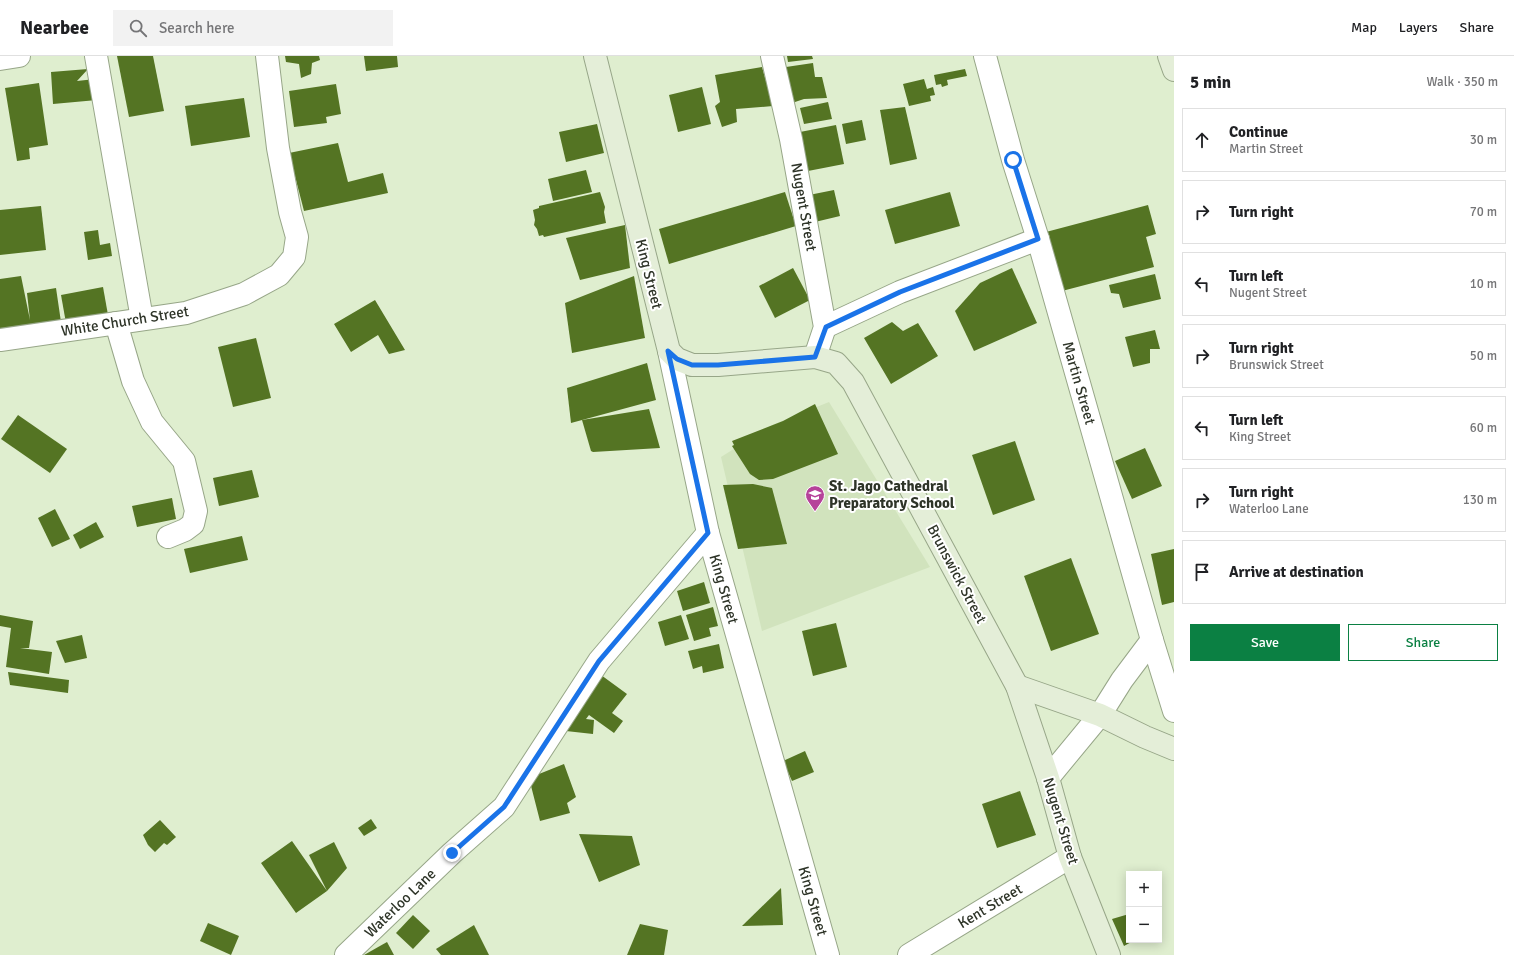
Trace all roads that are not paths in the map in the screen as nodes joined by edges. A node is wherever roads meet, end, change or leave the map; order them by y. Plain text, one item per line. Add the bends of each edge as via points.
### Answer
1 (19, 56) edge
2 (96, 56) edge
3 (267, 56) edge
4 (595, 56) edge
5 (772, 56) edge
6 (985, 56) edge
7 (1169, 56) edge
8 (0, 59) edge
9 (1174, 70) edge
10 (1038, 239) junction
11 (142, 319) junction
12 (116, 323) junction
13 (826, 327) junction
14 (0, 340) edge
15 (668, 351) junction
16 (815, 357) junction
17 (708, 533) junction
18 (168, 537) dead end
19 (1152, 640) junction
20 (1017, 686) junction
21 (1174, 711) edge
22 (1100, 715) junction
23 (1174, 749) edge
24 (1048, 778) junction
25 (1070, 857) junction
26 (346, 955) edge
27 (828, 955) edge
28 (909, 955) edge
29 (1109, 955) edge

1 - 8 street
2 - 11 street
3 - 11 street, White Church Street via 278,148 297,237 294,257 280,275 244,294 186,313
4 - 15 main road, King Street
5 - 13 street, Nugent Street via 791,139
6 - 10 street, Martin Street via 1013,160
7 - 9 main road
10 - 13 street via 900,292
10 - 19 street, Martin Street
11 - 12 street, White Church Street
12 - 14 street, White Church Street
12 - 18 street via 133,380 152,422 184,461 196,511 193,524
13 - 16 street
15 - 16 main road, Brunswick Street via 677,359 692,365
15 - 17 street, King Street
16 - 20 main road, Brunswick Street via 836,363 854,382
17 - 26 street, Waterloo Lane via 599,661 504,807
17 - 27 street, King Street
19 - 21 street, Martin Street
19 - 22 street
20 - 22 main road
20 - 24 main road, Nugent Street
22 - 23 main road
22 - 24 street
24 - 25 main road, Nugent Street
25 - 28 street, Kent Street
25 - 29 main road, Nugent Street

